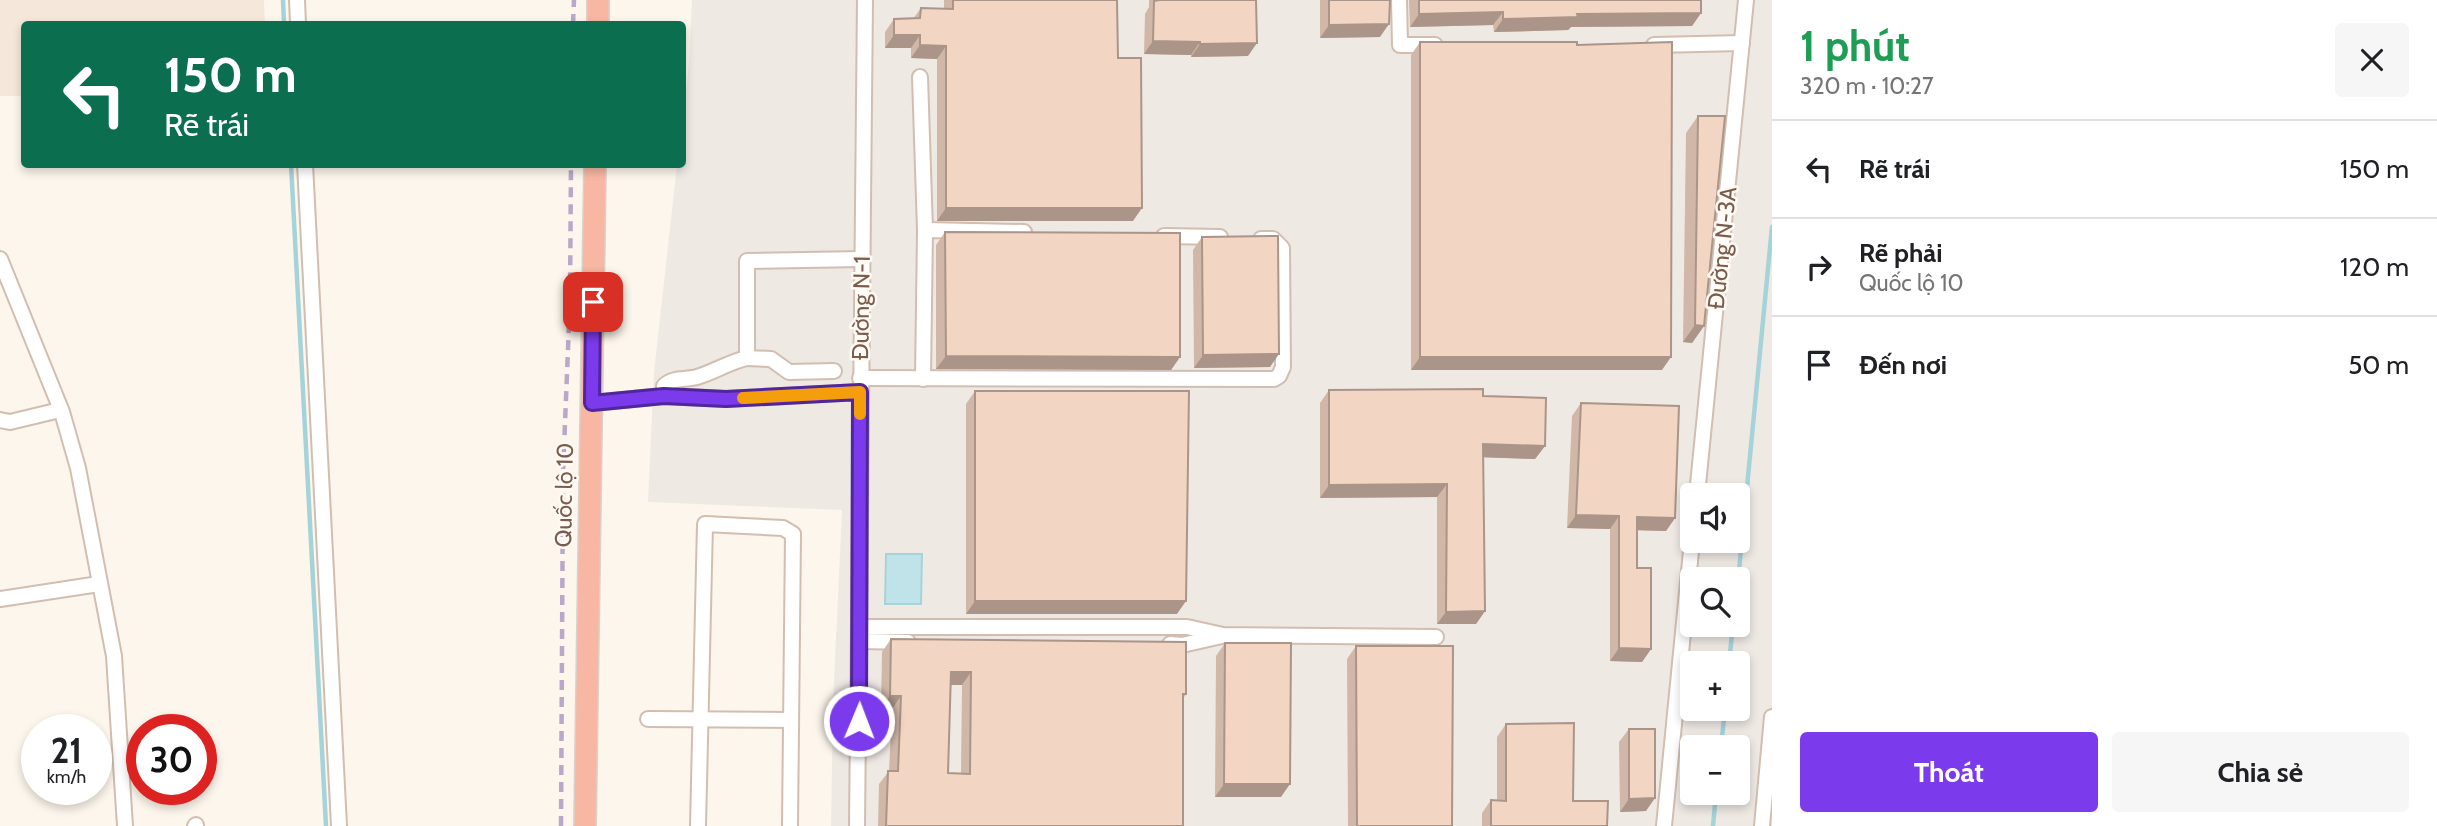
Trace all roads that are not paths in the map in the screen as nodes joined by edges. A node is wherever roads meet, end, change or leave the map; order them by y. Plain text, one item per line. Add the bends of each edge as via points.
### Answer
1 (297, 0) edge
2 (598, 0) edge
3 (865, 0) edge
4 (1399, 0) edge
5 (1746, 0) edge
6 (298, 21) edge
7 (598, 21) edge
8 (1742, 43) junction
9 (1455, 45) edge
10 (1645, 45) edge
11 (920, 77) dead end
12 (305, 168) edge
13 (595, 168) edge
14 (925, 230) junction
15 (1037, 233) edge
16 (1148, 236) edge
17 (0, 259) edge
18 (862, 259) junction
19 (747, 358) junction
20 (834, 371) dead end
21 (923, 379) junction
22 (860, 385) junction
23 (664, 396) junction
24 (592, 403) junction
25 (60, 410) junction
26 (0, 420) edge
27 (1698, 483) edge
28 (1691, 553) edge
29 (99, 584) junction
30 (0, 599) edge
31 (860, 634) junction
32 (1223, 635) junction
33 (1436, 637) dead end
34 (929, 642) edge
35 (1156, 644) edge
36 (1772, 717) edge
37 (648, 719) dead end
38 (700, 719) junction
39 (791, 720) junction
40 (125, 826) edge
41 (339, 826) edge
42 (585, 826) edge
43 (698, 826) edge
44 (790, 826) edge
45 (857, 826) edge
46 (1664, 826) edge
47 (1762, 826) edge

1 - 6 street
2 - 7 highway
3 - 18 street, Đường N-1
4 - 9 street via 1400,45
5 - 8 street, Đường N-3A
8 - 10 street
8 - 27 street, Đường N-3A
11 - 14 street
12 - 41 street
13 - 24 highway, Quốc lộ 10
14 - 15 street
14 - 21 street
16 - 21 street via 1273,239 1282,247 1283,368 1279,376
17 - 25 street
18 - 19 street via 747,261
18 - 22 street, Đường N-1
19 - 20 street via 771,359 789,372
19 - 23 street via 698,377 669,381
21 - 22 street
22 - 23 street via 726,399
22 - 31 street, Đường N-1
23 - 24 street
24 - 42 highway, Quốc lộ 10
25 - 26 street via 10,422
25 - 29 street via 78,468
28 - 46 street
29 - 30 street
29 - 40 street via 114,656
31 - 32 street via 1187,626
31 - 34 street
31 - 45 street, Đường N-1
32 - 33 street
32 - 35 street via 1182,645
36 - 47 street
37 - 38 street
38 - 39 street
38 - 39 street via 705,524 783,528 793,534
38 - 43 street
39 - 44 street

